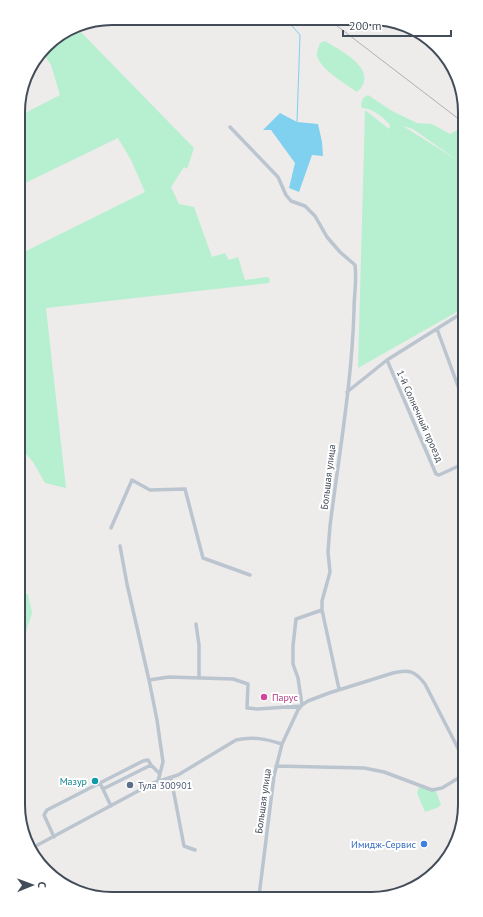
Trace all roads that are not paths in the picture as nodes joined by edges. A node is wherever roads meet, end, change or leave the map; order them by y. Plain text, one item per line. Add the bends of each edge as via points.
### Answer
1 (230, 127) dead end
2 (458, 316) edge
3 (437, 329) junction
4 (387, 360) junction
5 (458, 386) edge
6 (347, 392) junction
7 (458, 466) edge
8 (111, 528) dead end
9 (120, 546) dead end
10 (250, 575) dead end
11 (322, 610) junction
12 (196, 624) dead end
13 (199, 678) junction
14 (149, 680) junction
15 (339, 689) junction
16 (302, 705) junction
17 (282, 744) junction
18 (458, 748) edge
19 (151, 765) junction
20 (276, 766) junction
21 (160, 774) junction
22 (171, 778) junction
23 (458, 778) edge
24 (158, 781) junction
25 (100, 783) junction
26 (103, 789) junction
27 (111, 806) junction
28 (54, 837) junction
29 (35, 846) edge
30 (195, 850) dead end
31 (260, 892) edge

1 - 6 street, Большая улица via 278,177 291,201 305,206 315,216 327,237 355,265 353,347
2 - 3 street
3 - 4 street
3 - 5 street
4 - 6 street
4 - 7 street, 1-й Солнечный проезд via 436,474
6 - 11 street, Большая улица via 330,526 330,572
8 - 10 street via 132,480 150,490 184,489 203,558
9 - 14 street
11 - 15 street, Большая улица
11 - 16 street via 296,619 293,664
12 - 13 street
13 - 14 street via 169,677
13 - 16 street via 233,679 248,684 247,708
14 - 21 street via 163,762
15 - 16 street
15 - 18 street via 402,670 412,672 425,684
16 - 17 street, Большая улица
17 - 20 street, Большая улица
17 - 22 street via 254,738 236,740
19 - 21 street
19 - 25 street via 148,760 143,761
19 - 26 street
20 - 23 street via 364,768 384,772 432,790 442,788
20 - 31 street, Большая улица
21 - 24 street
22 - 24 street
22 - 30 street via 184,846
24 - 27 street
25 - 26 street
25 - 28 street via 45,811
26 - 27 street
27 - 28 street
28 - 29 street

